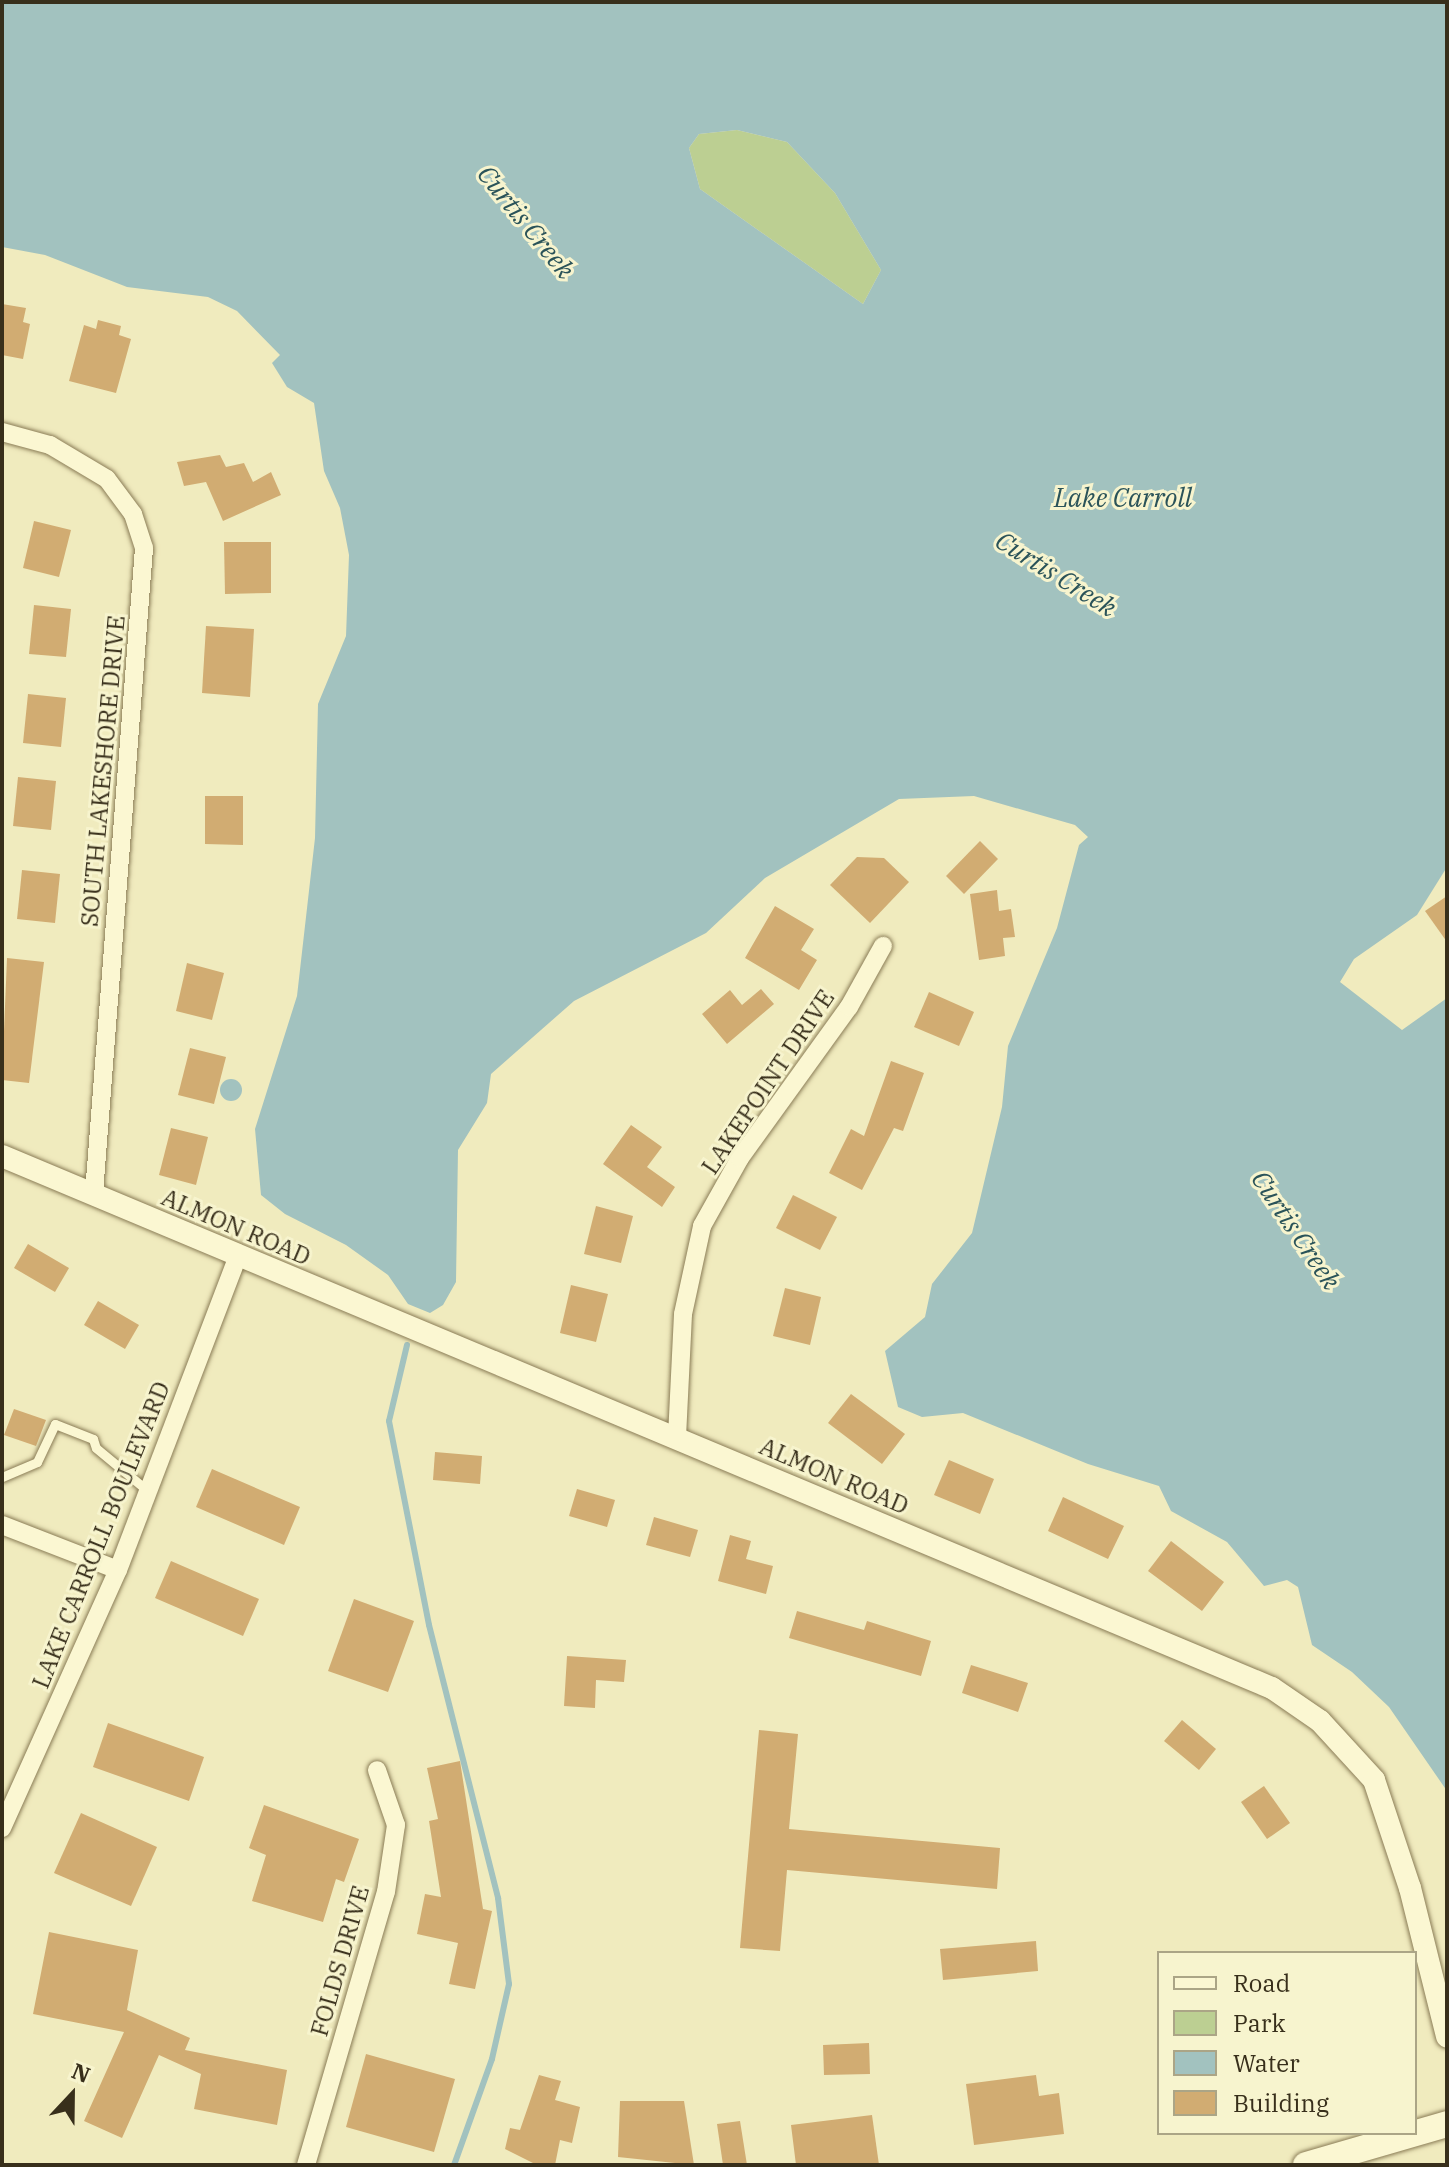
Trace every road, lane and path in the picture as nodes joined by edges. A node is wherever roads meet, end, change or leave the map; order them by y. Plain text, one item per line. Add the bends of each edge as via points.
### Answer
1 (2, 432) edge
2 (883, 946) dead end
3 (2, 1156) edge
4 (94, 1193) junction
5 (237, 1258) junction
6 (677, 1437) junction
7 (2, 1477) edge
8 (148, 1491) junction
9 (2, 1525) edge
10 (118, 1570) junction
11 (377, 1770) dead end
12 (2, 1828) edge
13 (1447, 2036) edge
14 (1447, 2124) edge
15 (1417, 2133) edge
16 (1409, 2135) edge
17 (306, 2165) edge
18 (1306, 2165) edge

1 - 4 street, SOUTH LAKESHORE DRIVE via 50,445 107,479 133,514 144,548
2 - 6 street, LAKEPOINT DRIVE via 849,1007 740,1158 702,1226 683,1314
3 - 4 street, ALMON ROAD
4 - 5 street, ALMON ROAD
5 - 6 street, ALMON ROAD
5 - 8 street, LAKE CARROLL BOULEVARD
6 - 13 street, ALMON ROAD via 1214,1660 1272,1688 1320,1721 1374,1780 1399,1849
7 - 8 lane via 37,1462 55,1424 93,1439 96,1448
8 - 10 street, LAKE CARROLL BOULEVARD
9 - 10 street
10 - 12 street, LAKE CARROLL BOULEVARD
11 - 17 street, FOLDS DRIVE via 396,1825 386,1892
14 - 15 main road
16 - 18 main road

